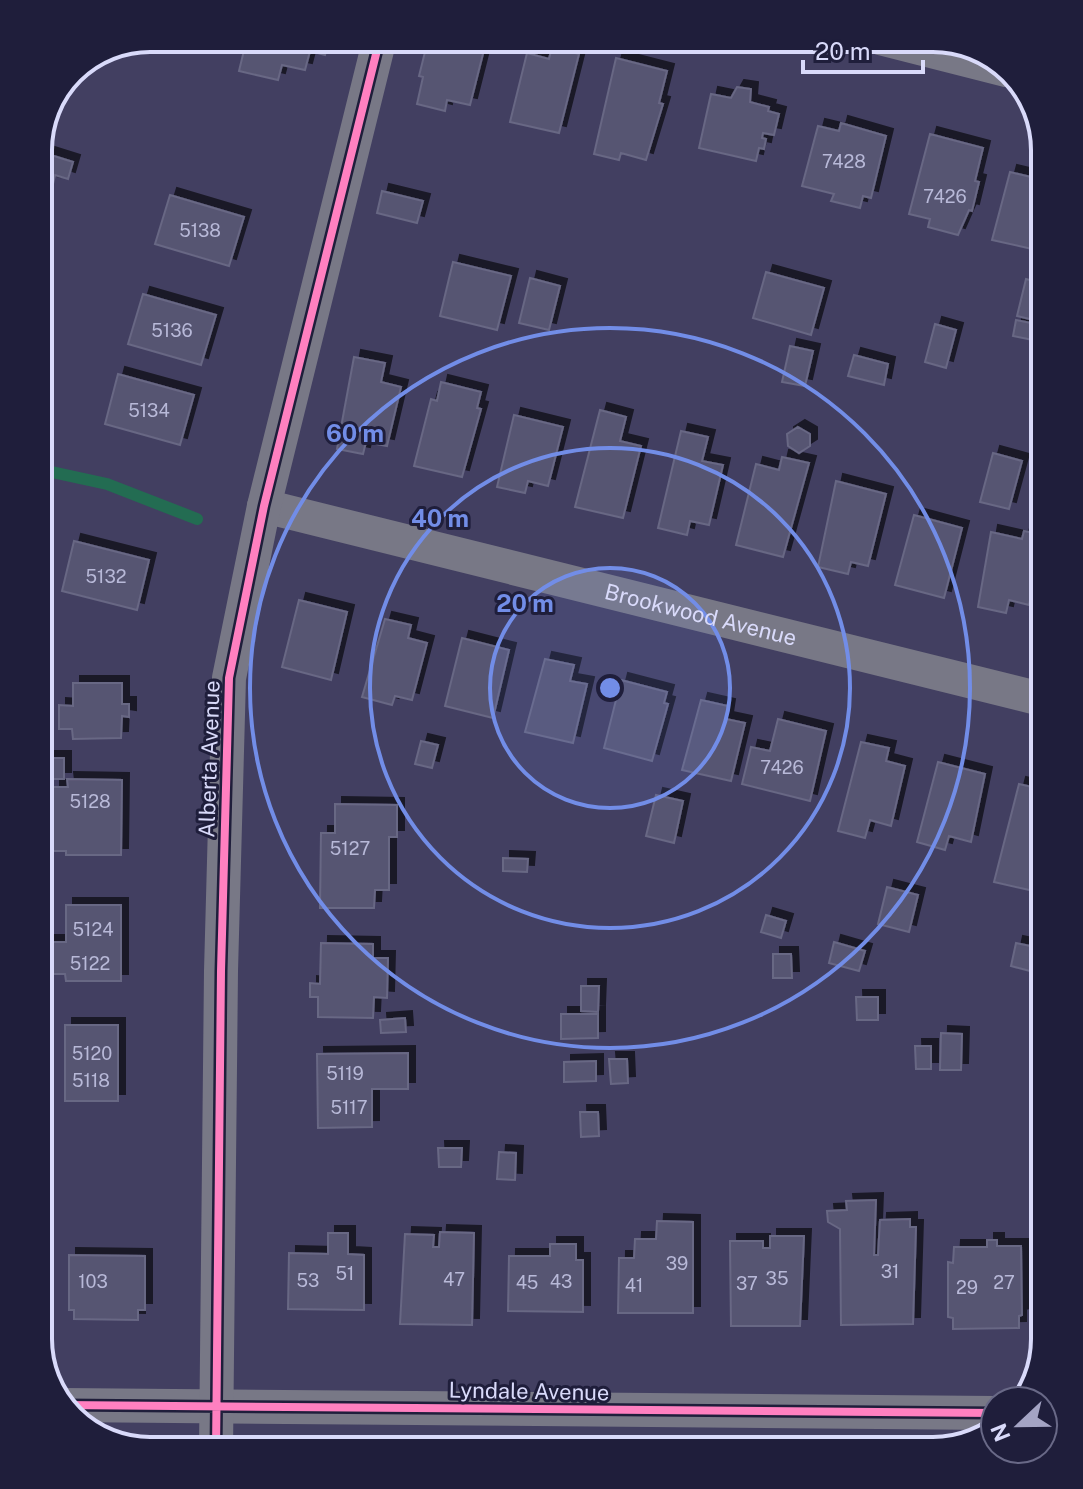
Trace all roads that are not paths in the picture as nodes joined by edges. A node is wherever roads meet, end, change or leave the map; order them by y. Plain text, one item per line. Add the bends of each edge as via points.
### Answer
1 (377, 52) edge
2 (935, 52) edge
3 (978, 63) edge
4 (264, 506) junction
5 (1031, 697) edge
6 (78, 1405) edge
7 (217, 1406) junction
8 (979, 1413) edge
9 (216, 1437) edge

1 - 4 street, Alberta Avenue
2 - 3 street
4 - 5 street, Brookwood Avenue
4 - 7 street, Alberta Avenue via 228,693
6 - 7 street, Lyndale Avenue
7 - 8 street, Lyndale Avenue
7 - 9 street, Alberta Avenue

